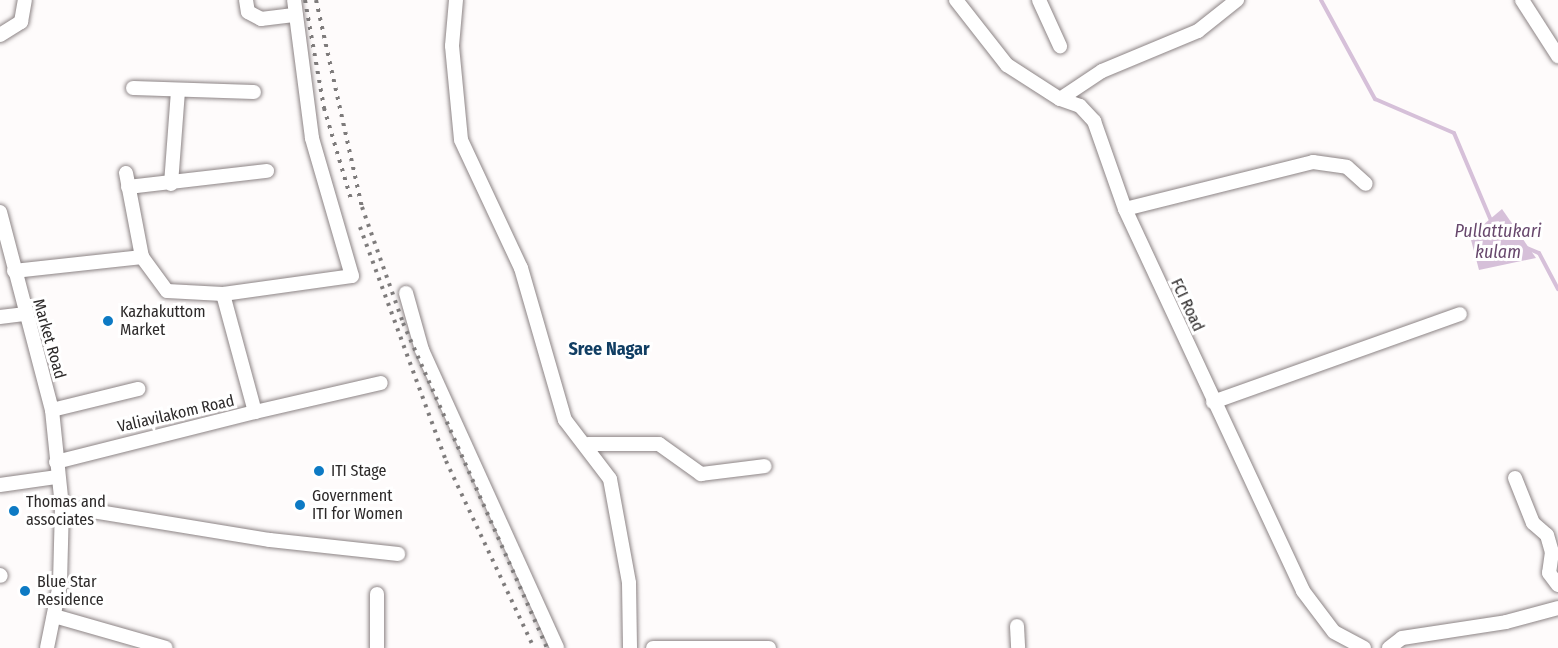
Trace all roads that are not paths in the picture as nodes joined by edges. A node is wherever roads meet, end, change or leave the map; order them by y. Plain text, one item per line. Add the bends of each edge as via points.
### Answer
1 (25, 0) edge
2 (246, 0) edge
3 (294, 0) edge
4 (456, 0) edge
5 (956, 0) edge
6 (1039, 0) edge
7 (1237, 0) edge
8 (1521, 0) edge
9 (296, 15) junction
10 (0, 35) edge
11 (1060, 46) dead end
12 (1558, 56) edge
13 (133, 88) dead end
14 (178, 92) junction
15 (254, 92) dead end
16 (1060, 99) junction
17 (267, 171) dead end
18 (171, 184) junction
19 (1366, 184) dead end
20 (1125, 209) junction
21 (0, 212) edge
22 (142, 258) junction
23 (14, 271) junction
24 (406, 292) dead end
25 (223, 294) junction
26 (24, 314) junction
27 (1460, 314) dead end
28 (0, 317) edge
29 (381, 383) dead end
30 (138, 389) dead end
31 (1213, 402) junction
32 (52, 411) junction
33 (255, 412) junction
34 (588, 444) junction
35 (56, 462) junction
36 (765, 466) dead end
37 (57, 477) junction
38 (1515, 478) dead end
39 (0, 485) edge
40 (62, 506) junction
41 (398, 554) dead end
42 (1558, 585) edge
43 (377, 594) dead end
44 (1558, 608) edge
45 (54, 616) junction
46 (1017, 627) dead end
47 (46, 648) edge
48 (166, 648) edge
49 (377, 648) edge
50 (557, 648) edge
51 (630, 648) edge
52 (653, 648) edge
53 (769, 648) edge
54 (1018, 648) edge
55 (1364, 648) edge
56 (1389, 648) edge

1 - 10 street via 21,22
2 - 9 street via 248,12 261,19
3 - 9 street
4 - 34 street via 452,46 461,140 521,268 565,420
5 - 16 street, FCI Road via 1007,65
6 - 11 street
7 - 16 street via 1198,31 1102,71
8 - 12 street
9 - 25 street via 312,138 352,276
13 - 14 street
14 - 15 street
14 - 18 street
16 - 20 street, FCI Road via 1080,106 1094,121
17 - 18 street
18 - 22 street via 127,180
19 - 20 street via 1347,167 1313,162
20 - 31 street, FCI Road
21 - 23 street, Market Road
22 - 23 street
22 - 25 street via 167,291
23 - 26 street, Market Road
24 - 50 street via 422,350
25 - 33 street, Valiavilakom Road
26 - 28 street
26 - 32 street, Market Road
27 - 31 street
29 - 33 street
30 - 32 street
31 - 55 street, FCI Road via 1303,591 1334,632
32 - 35 street, Market Road
33 - 35 street, Valiavilakom Road
34 - 36 street via 659,444 701,474
34 - 51 street via 610,479 629,584
35 - 37 street, Market Road
37 - 39 street
37 - 40 street, Market Road
38 - 42 street via 1533,523 1547,535 1552,552 1549,573
40 - 41 street via 270,540
40 - 45 street, Market Road via 60,584
43 - 49 street
44 - 56 street via 1506,622 1402,638
45 - 47 street, Market Road
45 - 48 street
46 - 54 street
52 - 53 street

